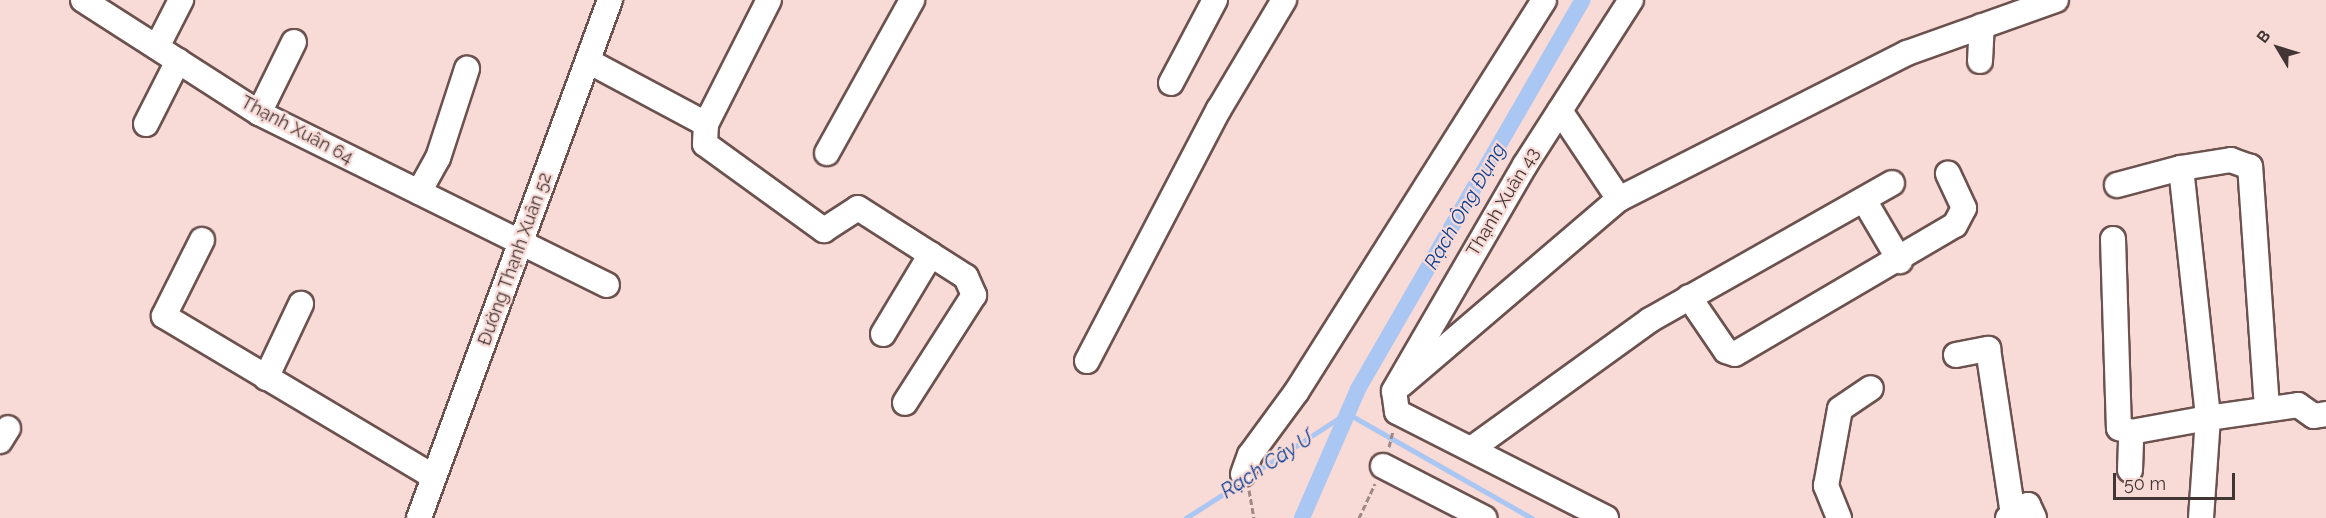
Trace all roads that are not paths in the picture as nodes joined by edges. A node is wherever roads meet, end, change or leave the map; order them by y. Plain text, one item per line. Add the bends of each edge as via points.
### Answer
1 (83, 0) edge
2 (181, 0) edge
3 (610, 0) edge
4 (769, 0) edge
5 (912, 0) edge
6 (1215, 0) edge
7 (1284, 0) edge
8 (1544, 0) edge
9 (1631, 0) edge
10 (2056, 0) edge
11 (1982, 26) junction
12 (294, 42) dead end
13 (157, 47) junction
14 (178, 61) junction
15 (588, 61) junction
16 (1980, 61) dead end
17 (467, 69) dead end
18 (1171, 83) dead end
19 (1560, 111) junction
20 (259, 113) junction
21 (146, 124) dead end
22 (706, 124) junction
23 (827, 153) dead end
24 (2181, 168) junction
25 (1948, 173) dead end
26 (1892, 183) dead end
27 (2117, 185) dead end
28 (419, 192) junction
29 (1619, 199) junction
30 (1864, 200) junction
31 (2113, 239) dead end
32 (202, 240) dead end
33 (520, 244) junction
34 (930, 254) junction
35 (1900, 261) junction
36 (607, 285) dead end
37 (1689, 297) junction
38 (301, 304) dead end
39 (883, 334) dead end
40 (1956, 355) dead end
41 (1087, 361) dead end
42 (266, 378) junction
43 (1871, 388) dead end
44 (905, 403) dead end
45 (1396, 407) junction
46 (2267, 408) junction
47 (2326, 414) edge
48 (2208, 418) junction
49 (2131, 432) junction
50 (1474, 447) junction
51 (1385, 462) road end
52 (2130, 470) dead end
53 (1243, 474) dead end
54 (434, 477) junction
55 (2018, 517) edge
56 (419, 518) edge
57 (1484, 518) edge
58 (1606, 518) edge
59 (1839, 518) edge
60 (2201, 518) edge

1 - 13 street, Thạnh Xuân 64
2 - 13 street
3 - 15 street, Đường Thạnh Xuân 52
4 - 22 street
5 - 23 street
6 - 18 street
7 - 41 street via 1220,109
8 - 53 street via 1297,392 1250,455
9 - 19 street, Thạnh Xuân 43
10 - 11 street
11 - 16 street
11 - 29 street via 1907,53
12 - 20 street
13 - 14 street, Thạnh Xuân 64
14 - 20 street, Thạnh Xuân 64
14 - 21 street
15 - 22 street
15 - 33 street, Đường Thạnh Xuân 52
17 - 28 street via 438,158
19 - 29 street
19 - 45 street, Thạnh Xuân 43
20 - 28 street, Thạnh Xuân 64
22 - 34 street via 705,144 824,230 858,208
24 - 27 street
24 - 46 street via 2231,160 2250,166
24 - 48 street
25 - 35 street via 1964,208 1962,218
26 - 30 street
28 - 33 street, Thạnh Xuân 64
29 - 45 street
30 - 35 street
30 - 37 street
31 - 49 street via 2119,428
32 - 42 street via 162,314
33 - 36 street, Thạnh Xuân 64
33 - 54 street, Đường Thạnh Xuân 52
34 - 39 street
34 - 44 street via 966,277 974,295
35 - 37 street via 1735,354 1726,351
37 - 50 street
38 - 42 street
40 - 55 street via 1988,349
42 - 54 street
43 - 59 street via 1840,409 1826,486
45 - 50 street
46 - 47 street via 2298,405 2314,416
46 - 48 street
48 - 49 street
48 - 60 street
49 - 52 street
50 - 58 street
51 - 57 street
54 - 56 street, Đường Thạnh Xuân 52

